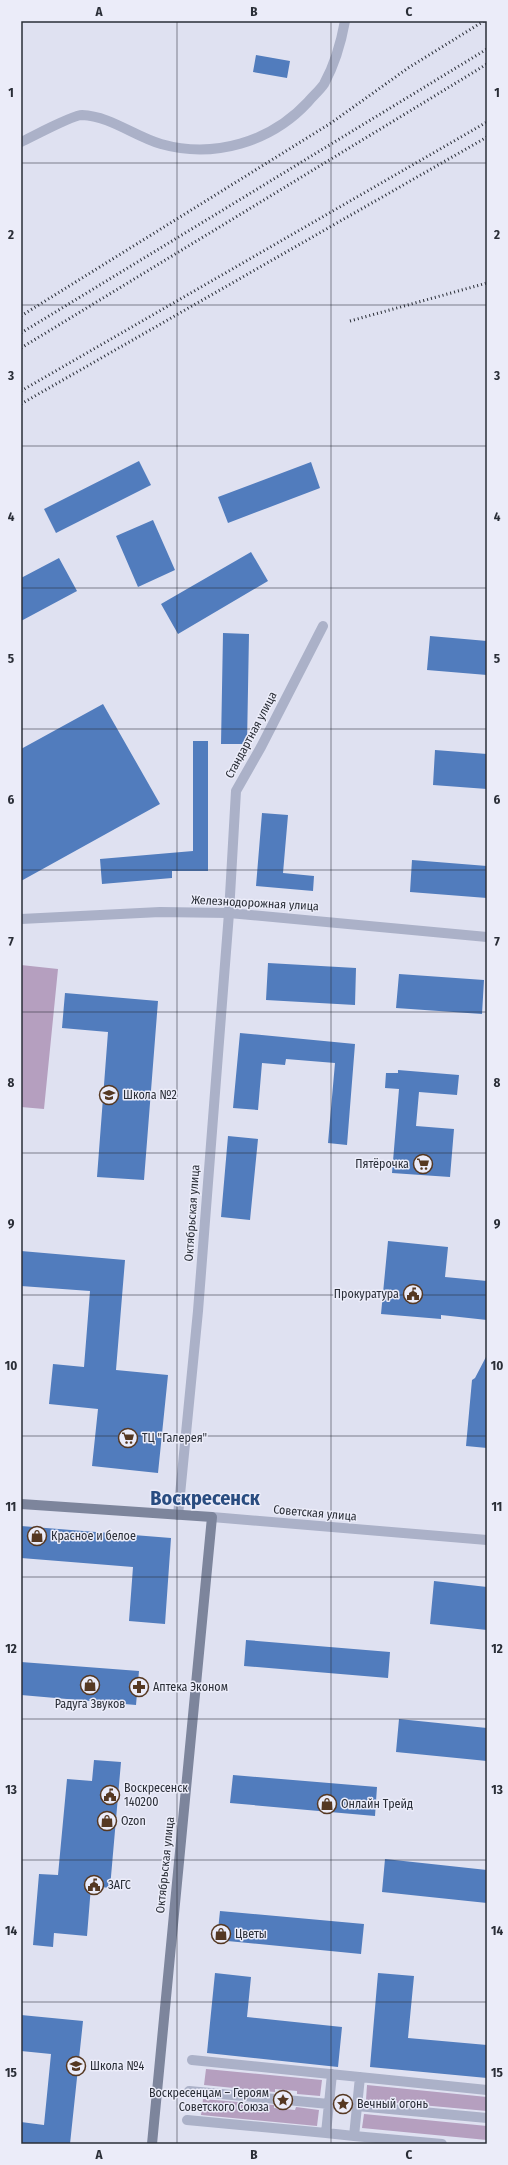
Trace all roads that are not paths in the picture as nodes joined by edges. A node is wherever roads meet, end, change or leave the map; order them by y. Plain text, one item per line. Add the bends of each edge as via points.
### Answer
1 (345, 21) edge
2 (21, 142) edge
3 (323, 626) dead end
4 (229, 913) junction
5 (21, 919) edge
6 (487, 937) edge
7 (21, 1504) edge
8 (178, 1515) junction
9 (212, 1517) junction
10 (487, 1540) edge
11 (192, 2060) dead end
12 (332, 2074) junction
13 (360, 2077) junction
14 (487, 2090) edge
15 (189, 2091) dead end
16 (329, 2104) junction
17 (357, 2106) junction
18 (487, 2118) edge
19 (187, 2120) dead end
20 (326, 2133) junction
21 (354, 2136) junction
22 (152, 2144) edge
23 (442, 2144) edge

1 - 2 street via 339,50 323,85 297,113 266,134 230,147 196,151 161,144 98,117 80,115
3 - 4 street, Стандартная улица via 236,791
4 - 5 street, Железнодорожная улица via 160,912
4 - 6 street, Железнодорожная улица
4 - 8 street, Октябрьская улица via 198,1303
7 - 8 main road, Советская улица
8 - 9 main road, Советская улица
9 - 10 street, Советская улица
9 - 22 main road, Октябрьская улица
11 - 12 street
12 - 13 street
12 - 16 street
13 - 14 street
13 - 17 street
15 - 16 street
16 - 20 street
17 - 18 street
17 - 21 street
19 - 20 street
20 - 21 street
21 - 23 street

